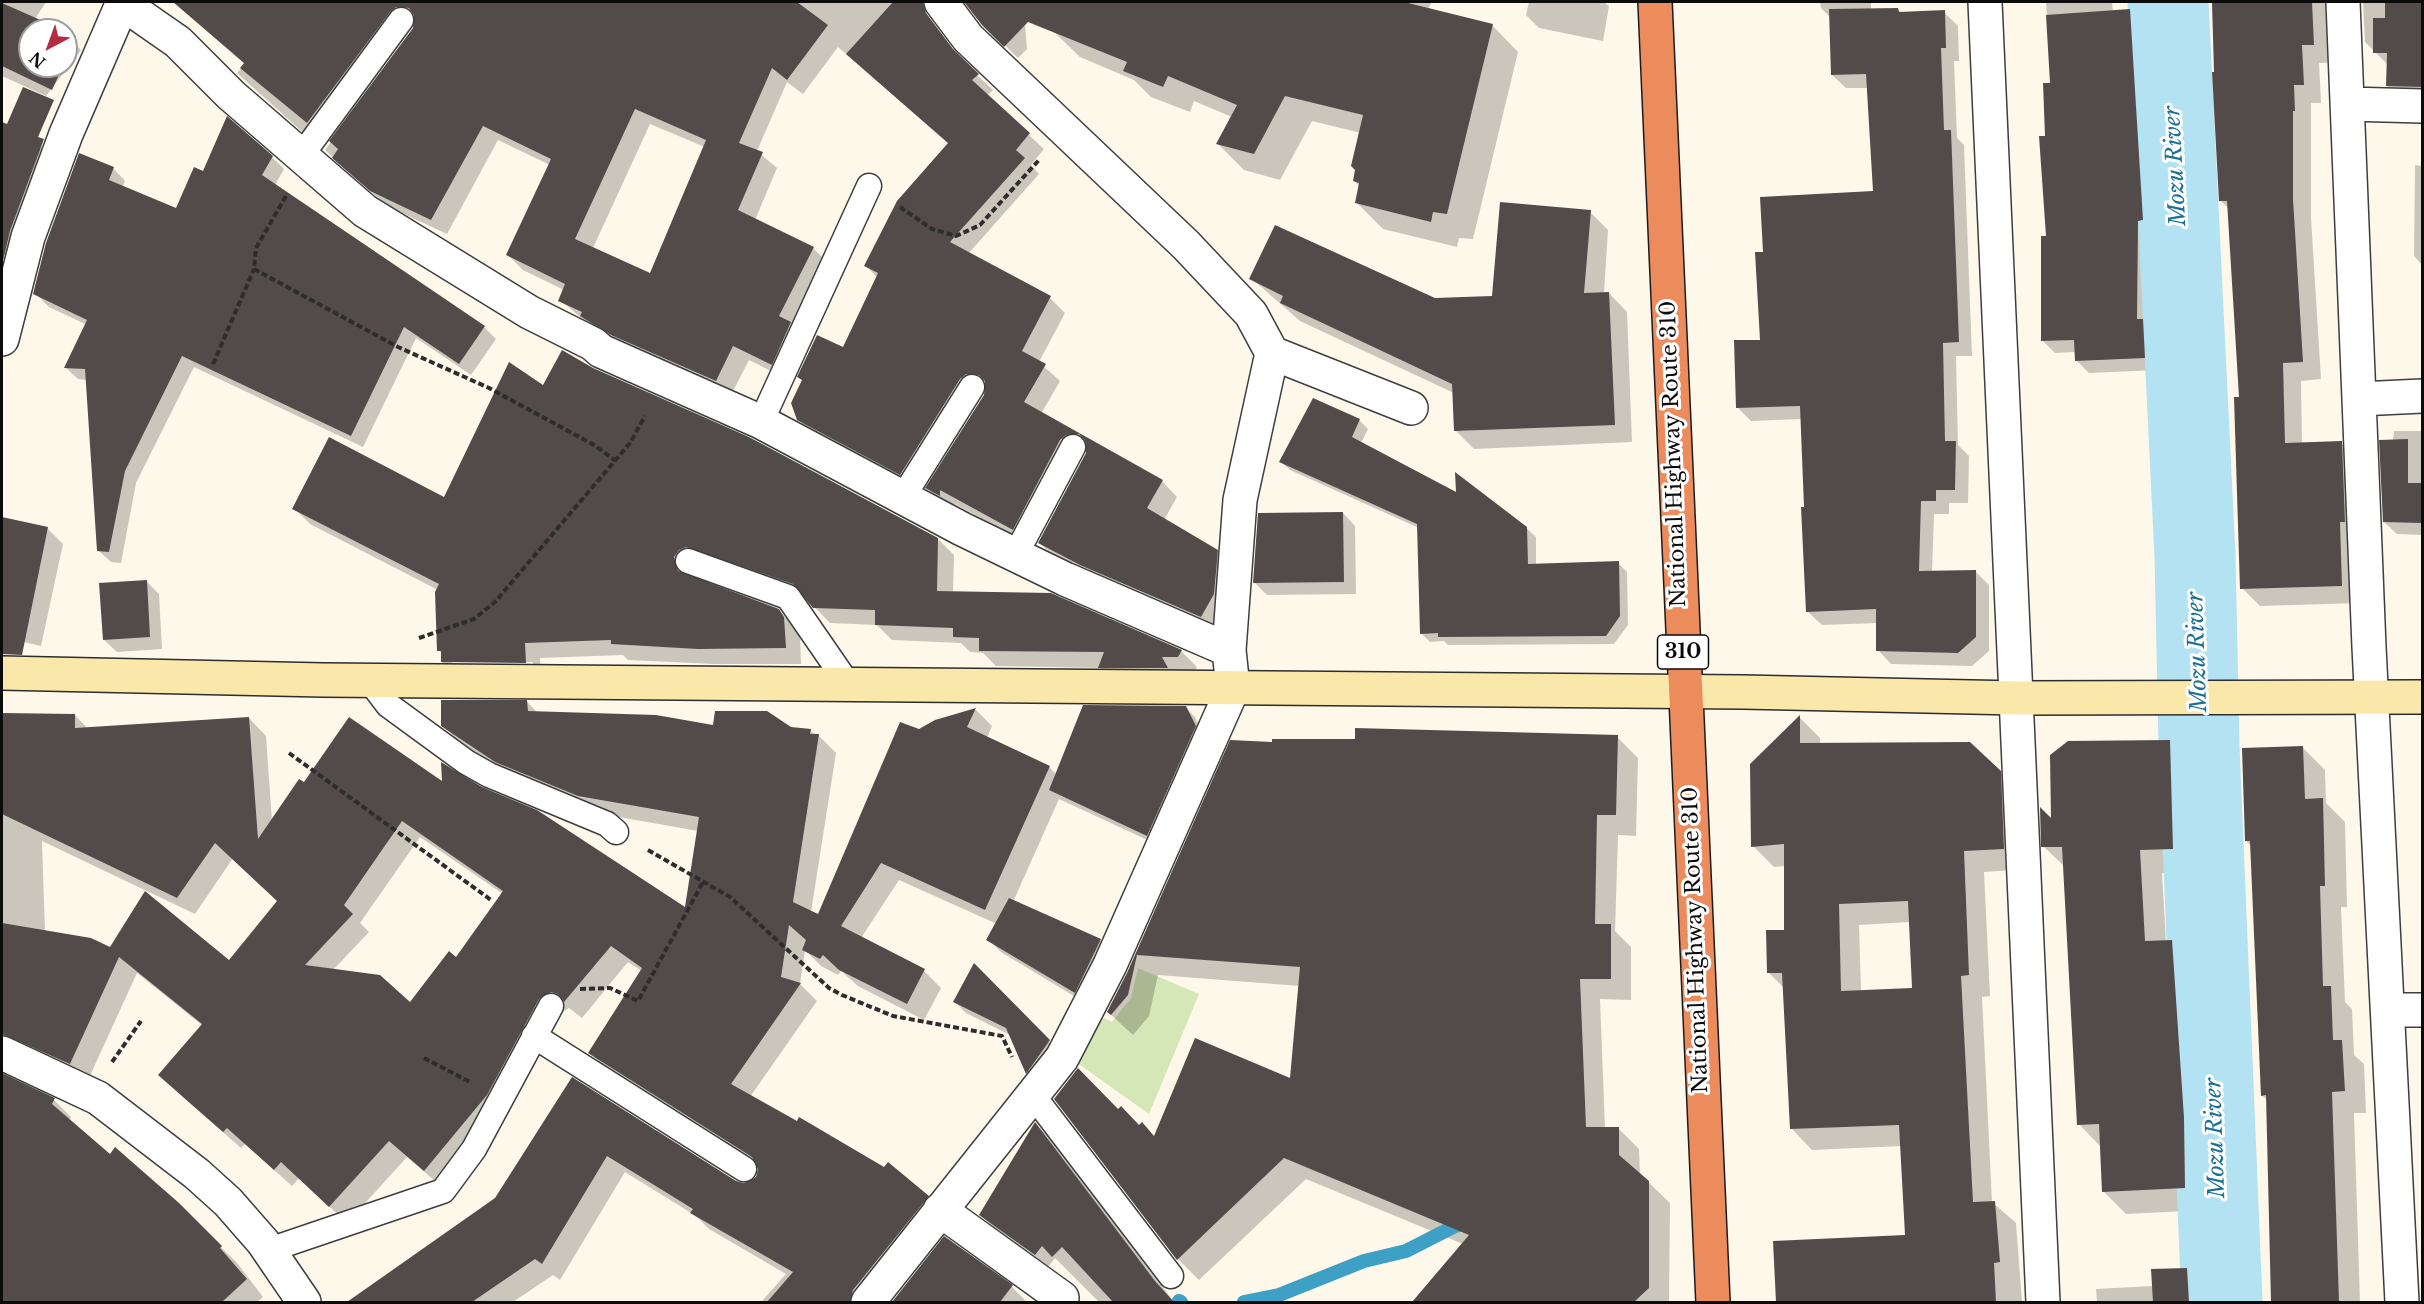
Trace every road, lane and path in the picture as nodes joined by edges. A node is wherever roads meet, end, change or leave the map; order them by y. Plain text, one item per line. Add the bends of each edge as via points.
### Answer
1 (123, 2) edge
2 (941, 2) edge
3 (1655, 2) edge
4 (1985, 2) edge
5 (2343, 2) edge
6 (401, 20) dead end
7 (2348, 104) junction
8 (2422, 106) edge
9 (1065, 132) junction
10 (304, 158) junction
11 (869, 186) joint
12 (254, 269) junction
13 (2, 339) edge
14 (1272, 353) junction
15 (213, 364) dead end
16 (666, 379) junction
17 (972, 387) dead end
18 (2422, 396) edge
19 (2360, 399) junction
20 (1411, 408) dead end
21 (761, 422) junction
22 (1073, 447) dead end
23 (616, 461) junction
24 (903, 497) junction
25 (1016, 554) junction
26 (688, 561) dead end
27 (1230, 650) junction
28 (2, 673) edge
29 (369, 680) junction
30 (412, 680) junction
31 (848, 684) junction
32 (1233, 688) junction
33 (1684, 692) junction
34 (2373, 697) junction
35 (2017, 698) junction
36 (2422, 698) edge
37 (289, 753) dead end
38 (616, 832) joint
39 (703, 882) junction
40 (491, 900) dead end
41 (551, 1006) joint
42 (2388, 1010) junction
43 (2422, 1010) edge
44 (141, 1021) dead end
45 (534, 1036) junction
46 (2, 1053) edge
47 (424, 1058) dead end
48 (91, 1093) junction
49 (1032, 1094) junction
50 (501, 1097) junction
51 (744, 1169) dead end
52 (940, 1210) junction
53 (269, 1250) junction
54 (1171, 1276) dead end
55 (2409, 1294) edge
56 (304, 1302) edge
57 (868, 1302) edge
58 (1058, 1302) edge
59 (1713, 1302) edge
60 (2043, 1302) edge

1 - 10 street via 178,42 231,95
1 - 13 street via 66,134 28,237
2 - 9 street via 968,38
3 - 33 highway, National Highway Route 310 / 310
4 - 35 street
5 - 7 street
6 - 10 lane
7 - 8 street
7 - 19 street
9 - 11 path via 980,225 956,236 932,230
9 - 14 street via 1227,288 1251,314
10 - 12 path via 256,248
10 - 16 street via 365,211 529,312 601,351
11 - 21 lane
12 - 15 path
12 - 23 path via 398,347 489,388
14 - 20 street
14 - 27 street via 1240,500
16 - 21 street
16 - 23 path
17 - 24 lane
18 - 19 street
19 - 34 street
21 - 24 street
22 - 25 lane
23 - 30 path via 522,572 479,616 413,641
24 - 25 street
25 - 27 street
26 - 31 lane via 788,597
27 - 32 street
28 - 29 street
29 - 30 street
29 - 38 lane via 388,705 466,762 607,824
30 - 31 street
31 - 32 street
32 - 33 street
32 - 49 street via 1110,965 1062,1058
33 - 35 street
33 - 59 highway, National Highway Route 310 / 310
34 - 35 street
34 - 36 street
34 - 42 street
35 - 60 street
37 - 40 path
38 - 39 path
39 - 41 path via 638,1001 610,988 572,989
39 - 49 path via 739,904 829,988 842,995 900,1018 1002,1036
41 - 45 lane
42 - 43 street
42 - 55 street
44 - 48 path
45 - 50 lane
45 - 51 lane
46 - 48 street
47 - 50 path
48 - 53 street via 209,1184
49 - 52 street
49 - 54 lane
50 - 53 lane via 474,1149 443,1191
52 - 57 street
52 - 58 street via 1062,1298
53 - 56 street

